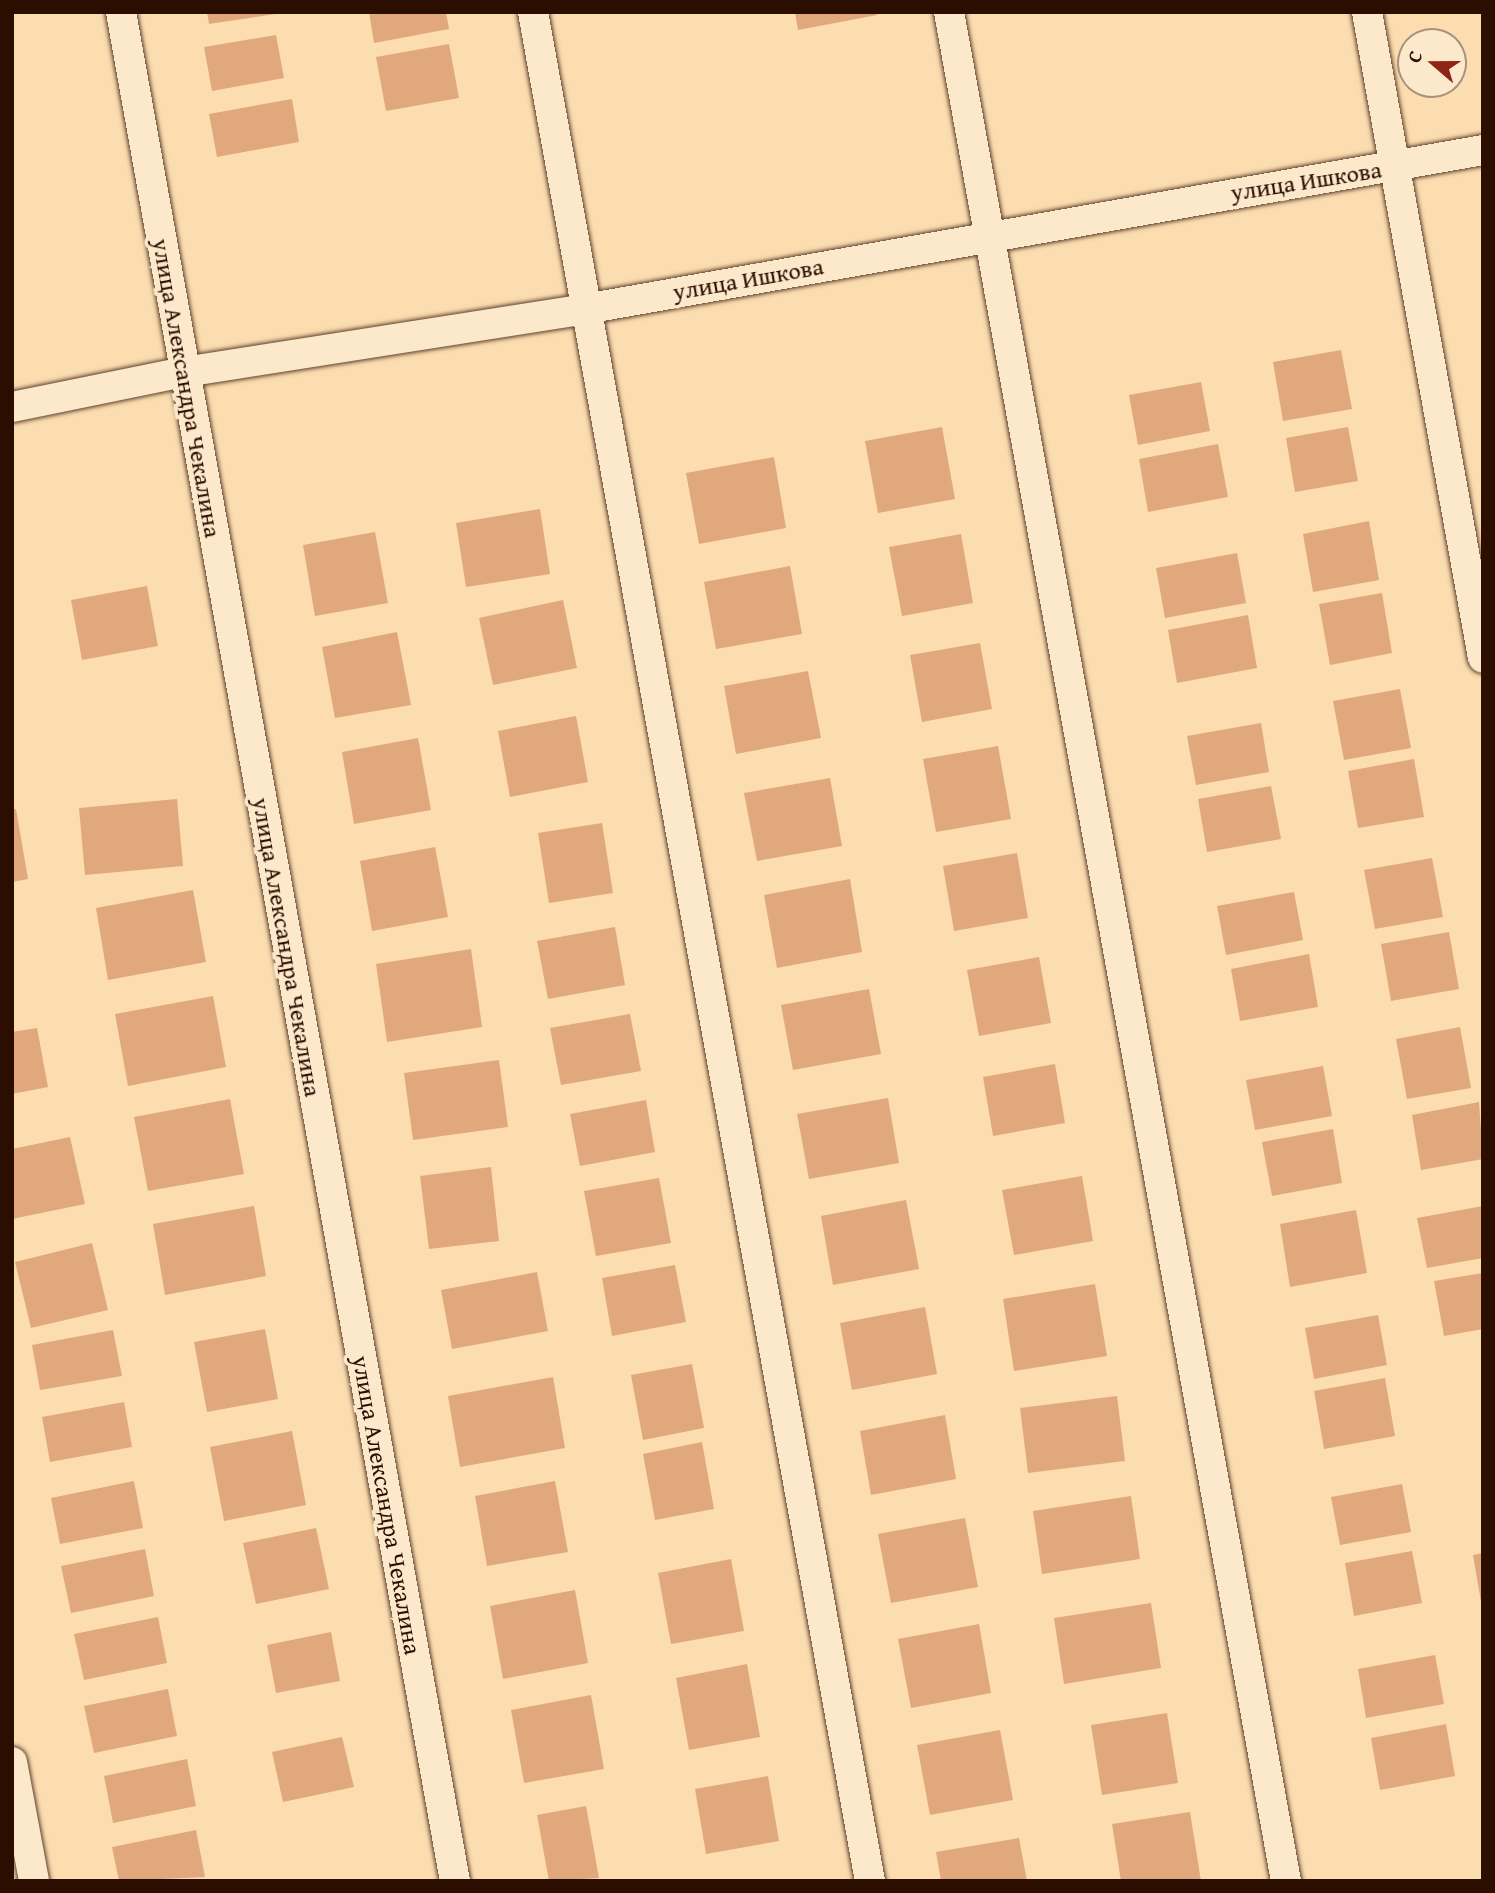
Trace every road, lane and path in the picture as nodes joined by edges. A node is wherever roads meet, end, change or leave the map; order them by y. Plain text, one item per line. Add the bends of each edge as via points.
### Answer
1 (121, 12) edge
2 (533, 12) edge
3 (949, 12) edge
4 (1367, 12) edge
5 (1483, 150) edge
6 (1395, 166) junction
7 (989, 234) junction
8 (585, 309) junction
9 (184, 372) junction
10 (12, 407) edge
11 (1483, 658) edge
12 (12, 1762) edge
13 (34, 1881) edge
14 (455, 1881) edge
15 (870, 1881) edge
16 (1286, 1881) edge

1 - 9 street, улица Александра Чекалина
2 - 8 street
3 - 7 street
4 - 6 street
5 - 6 street, улица Ишкова
6 - 7 street, улица Ишкова
6 - 11 street
7 - 8 street, улица Ишкова
7 - 16 street
8 - 9 street, улица Ишкова
8 - 15 street
9 - 10 street, улица Ишкова
9 - 14 street, улица Александра Чекалина
12 - 13 street

